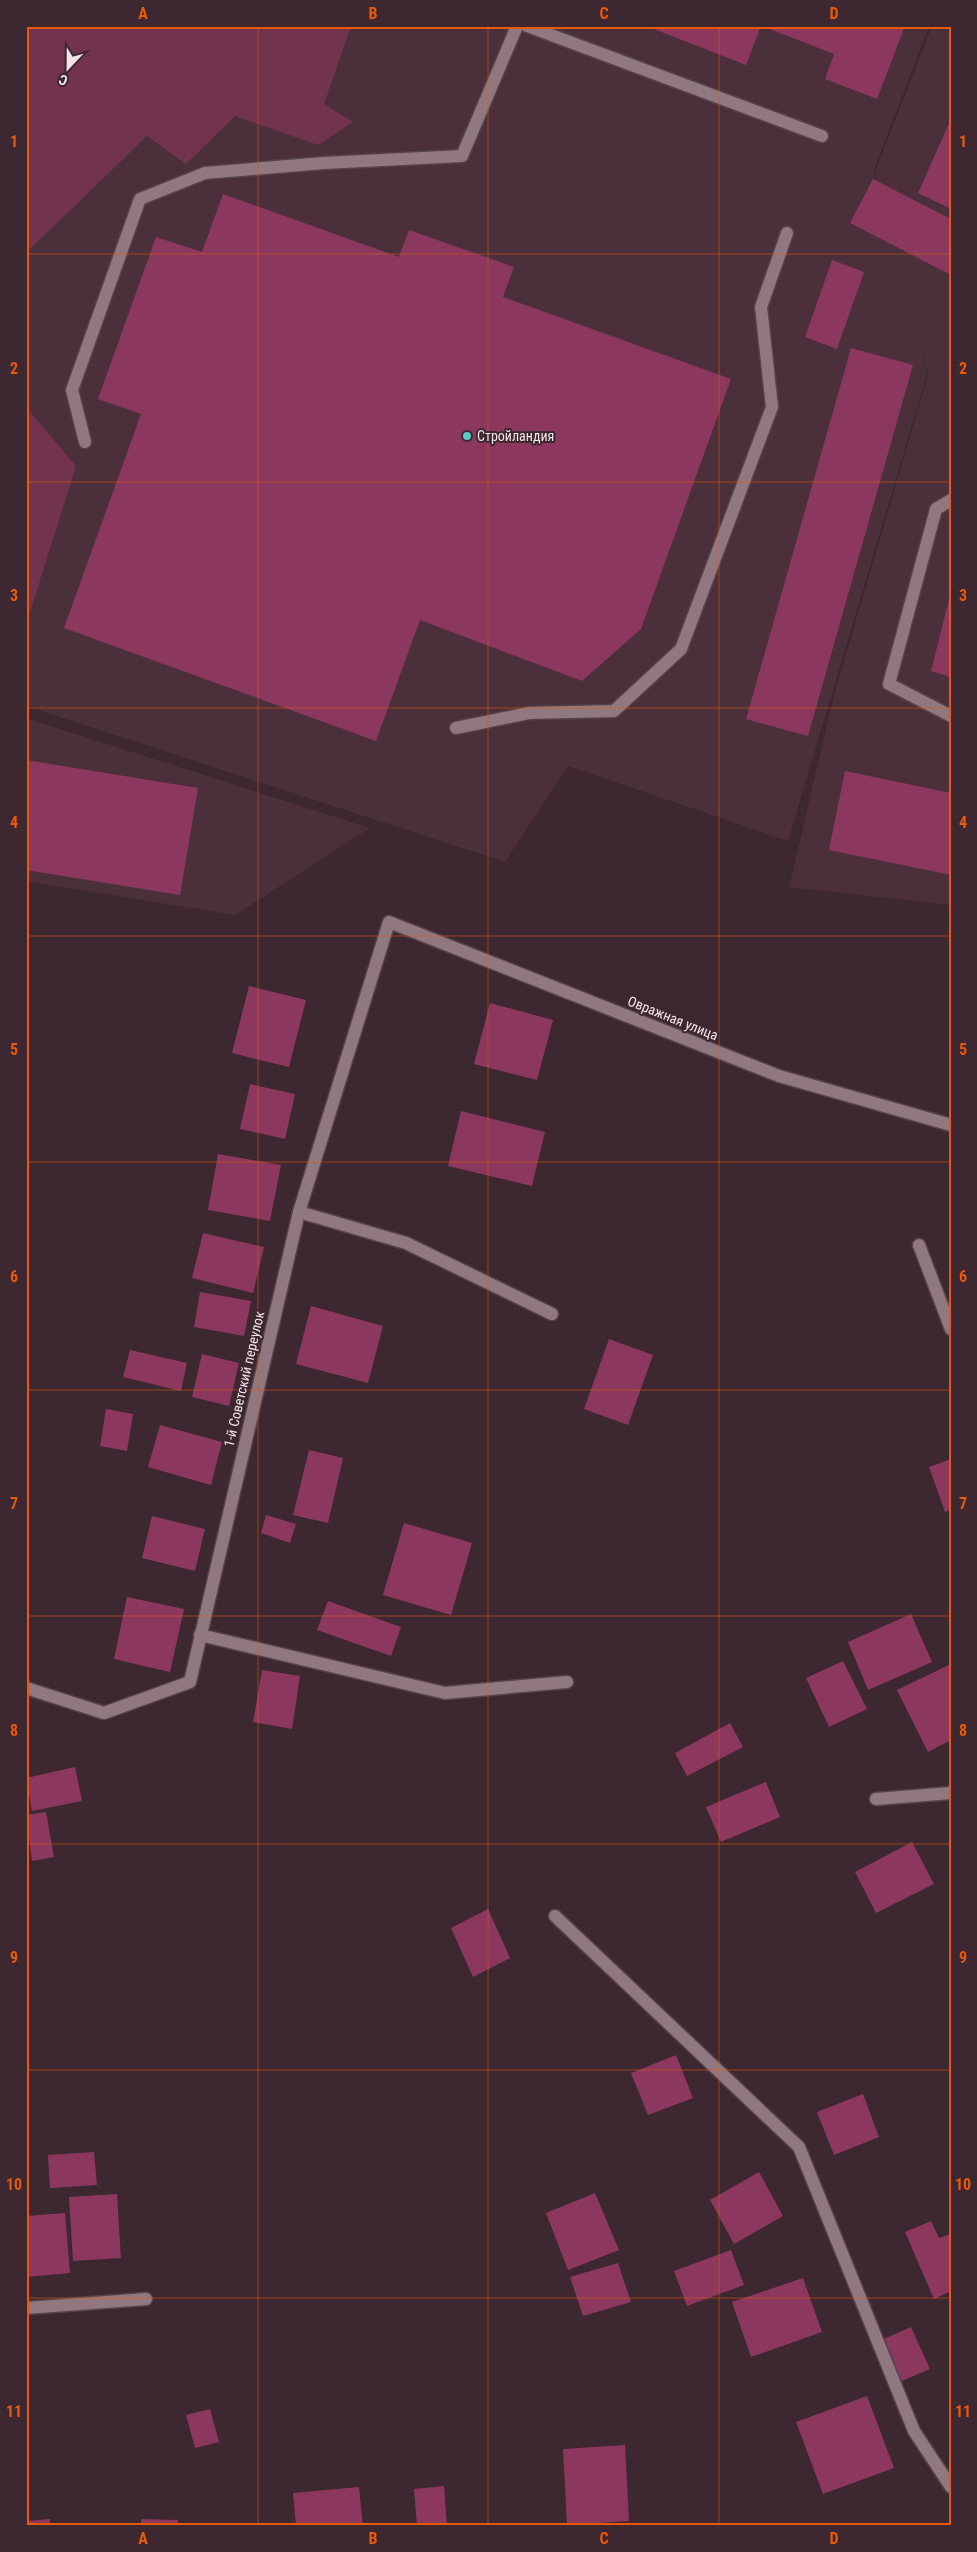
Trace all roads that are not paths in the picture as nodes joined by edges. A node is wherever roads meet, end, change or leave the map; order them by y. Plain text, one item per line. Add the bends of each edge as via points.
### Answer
1 (517, 26) edge
2 (527, 26) edge
3 (822, 136) dead end
4 (787, 233) dead end
5 (85, 442) dead end
6 (951, 500) edge
7 (951, 716) edge
8 (456, 728) dead end
9 (389, 922) joint
10 (951, 1125) edge
11 (299, 1212) junction
12 (919, 1245) dead end
13 (552, 1314) dead end
14 (951, 1329) edge
15 (200, 1635) junction
16 (566, 1682) dead end
17 (26, 1688) edge
18 (951, 1793) edge
19 (876, 1799) dead end
20 (555, 1916) dead end
21 (146, 2299) dead end
22 (26, 2308) edge
23 (951, 2487) edge

1 - 5 street via 462,156 324,163 205,174 140,199 72,390
2 - 3 street
4 - 8 street via 761,307 772,407 681,649 614,712 530,713
6 - 7 street via 936,509 889,684
9 - 10 street, Овражная улица via 780,1076
9 - 11 street, 1-й Советский переулок
11 - 13 street via 406,1243
11 - 15 street, 1-й Советский переулок
12 - 14 street
15 - 16 street via 445,1693
15 - 17 street, 1-й Советский переулок via 190,1682 104,1713
18 - 19 street
20 - 23 street via 799,2147 914,2431
21 - 22 street

